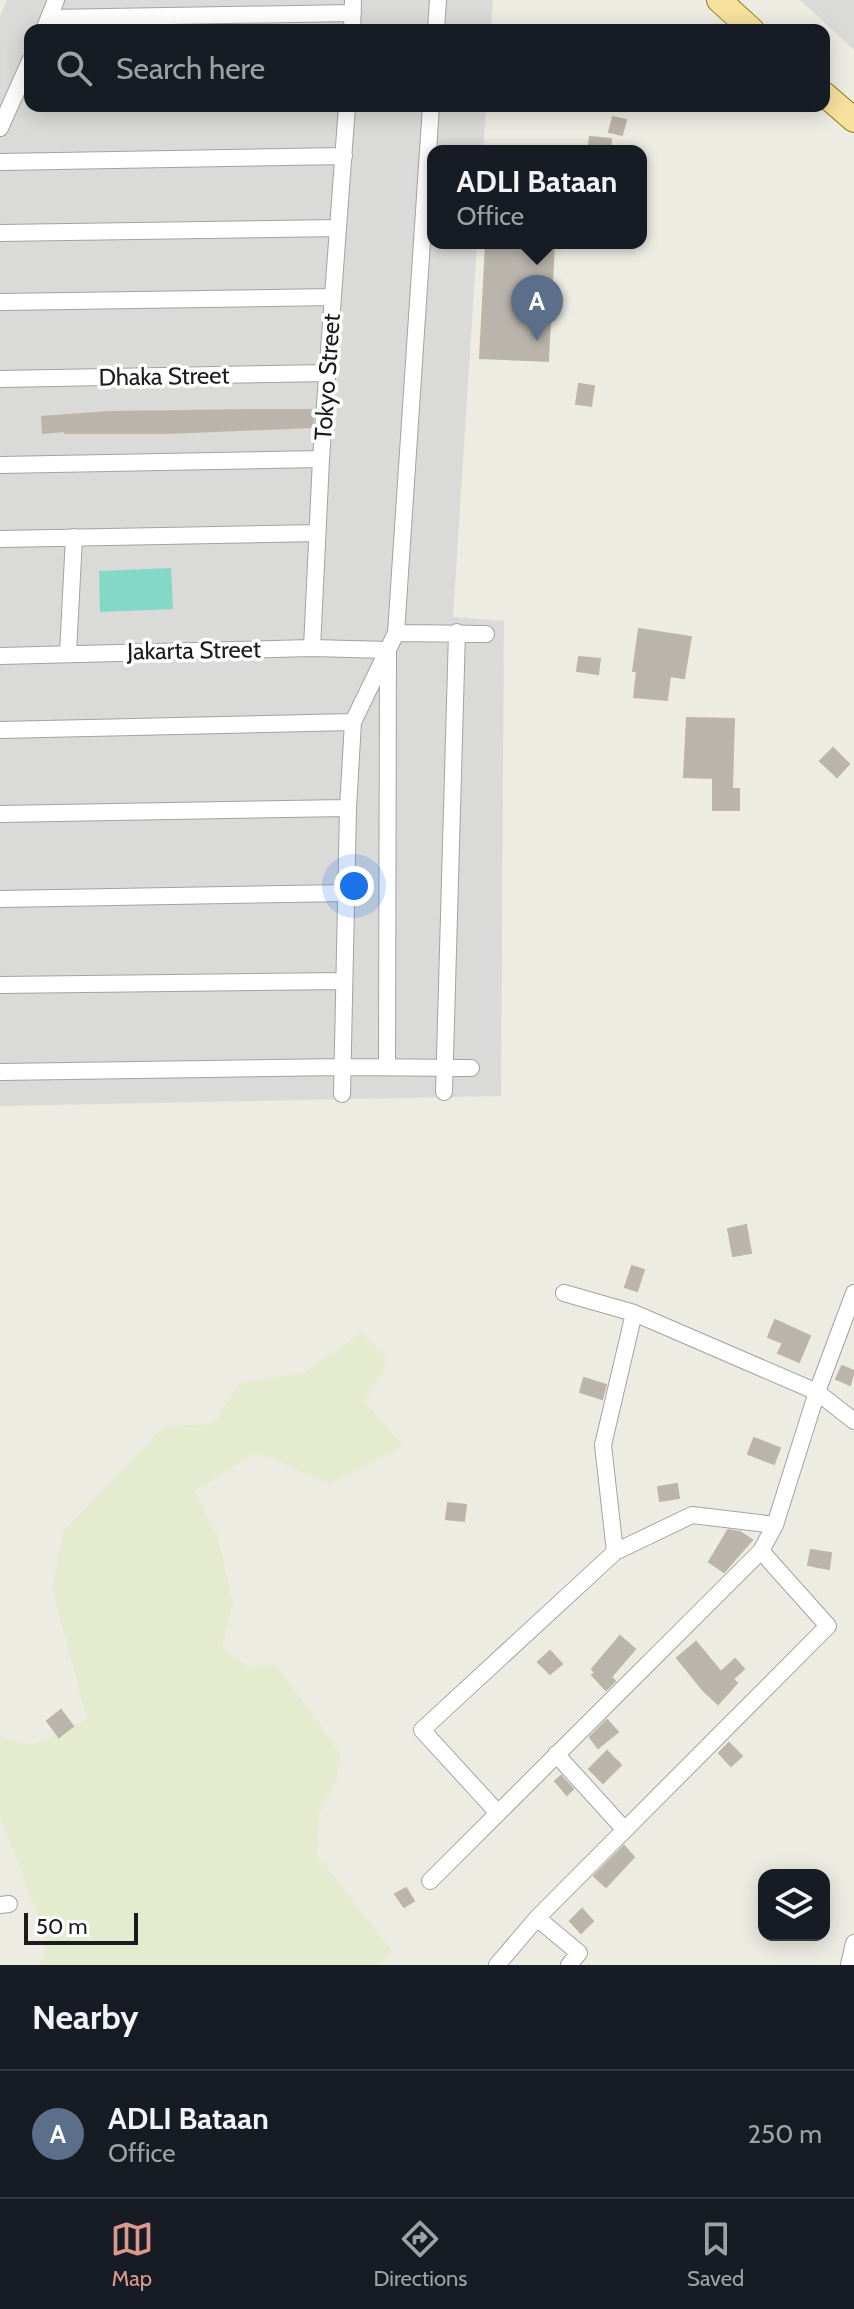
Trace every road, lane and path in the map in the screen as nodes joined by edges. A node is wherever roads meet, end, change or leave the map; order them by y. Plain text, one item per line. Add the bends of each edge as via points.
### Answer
1 (56, 0) edge
2 (438, 0) edge
3 (719, 0) edge
4 (352, 14) edge
5 (46, 24) edge
6 (436, 24) edge
7 (745, 24) edge
8 (24, 88) edge
9 (830, 99) edge
10 (347, 112) edge
11 (431, 112) edge
12 (854, 120) edge
13 (0, 128) edge
14 (428, 145) edge
15 (344, 156) junction
16 (0, 162) edge
17 (427, 166) edge
18 (338, 228) junction
19 (0, 233) edge
20 (333, 297) junction
21 (0, 302) edge
22 (328, 373) junction
23 (0, 379) edge
24 (321, 459) junction
25 (0, 465) edge
26 (317, 533) junction
27 (74, 537) junction
28 (0, 539) edge
29 (457, 632) junction
30 (396, 633) junction
31 (486, 634) dead end
32 (312, 648) junction
33 (388, 650) junction
34 (68, 653) junction
35 (0, 656) edge
36 (353, 722) junction
37 (0, 730) edge
38 (348, 808) junction
39 (0, 814) edge
40 (347, 893) junction
41 (0, 899) edge
42 (344, 981) junction
43 (0, 985) edge
44 (342, 1067) junction
45 (387, 1067) junction
46 (445, 1068) junction
47 (471, 1068) dead end
48 (0, 1072) edge
49 (444, 1092) dead end
50 (342, 1094) dead end
51 (564, 1293) dead end
52 (854, 1293) edge
53 (634, 1313) junction
54 (817, 1392) junction
55 (854, 1421) edge
56 (775, 1525) junction
57 (761, 1551) junction
58 (615, 1552) junction
59 (556, 1754) junction
60 (498, 1813) junction
61 (624, 1829) junction
62 (430, 1881) dead end
63 (537, 1918) junction
64 (854, 1943) edge
65 (497, 1965) edge
66 (569, 1965) edge
67 (849, 1965) edge

1 - 5 street
2 - 6 street
3 - 7 main road
4 - 5 street
8 - 13 street
9 - 12 main road
10 - 15 street, Tokyo Street
11 - 14 street
15 - 16 street
15 - 18 street, Tokyo Street
17 - 30 street
18 - 19 street
18 - 20 street, Tokyo Street
20 - 21 street
20 - 22 street, Tokyo Street
22 - 23 street, Dhaka Street
22 - 24 street, Tokyo Street
24 - 25 street
24 - 26 street, Tokyo Street
26 - 27 street
26 - 32 street, Tokyo Street
27 - 28 street
27 - 34 street
29 - 30 street
29 - 31 street
29 - 46 street
30 - 33 street
32 - 33 street, Jakarta Street
32 - 34 street, Jakarta Street
33 - 36 street
33 - 45 street
34 - 35 street, Jakarta Street
36 - 37 street
36 - 38 street
38 - 39 street
38 - 40 street
40 - 41 street
40 - 42 street
42 - 43 street
42 - 44 street
44 - 45 street
44 - 48 street
44 - 50 street
45 - 46 street
46 - 47 street
46 - 49 street
51 - 53 street
52 - 54 street
53 - 54 street
53 - 58 street via 603,1445
54 - 55 street
54 - 56 street
56 - 57 street
56 - 58 street via 692,1515
57 - 59 street
57 - 61 street via 828,1626
58 - 60 street via 422,1730
59 - 60 street
59 - 61 street
60 - 62 street
61 - 63 street
63 - 65 street
63 - 66 street via 579,1953
64 - 67 street

